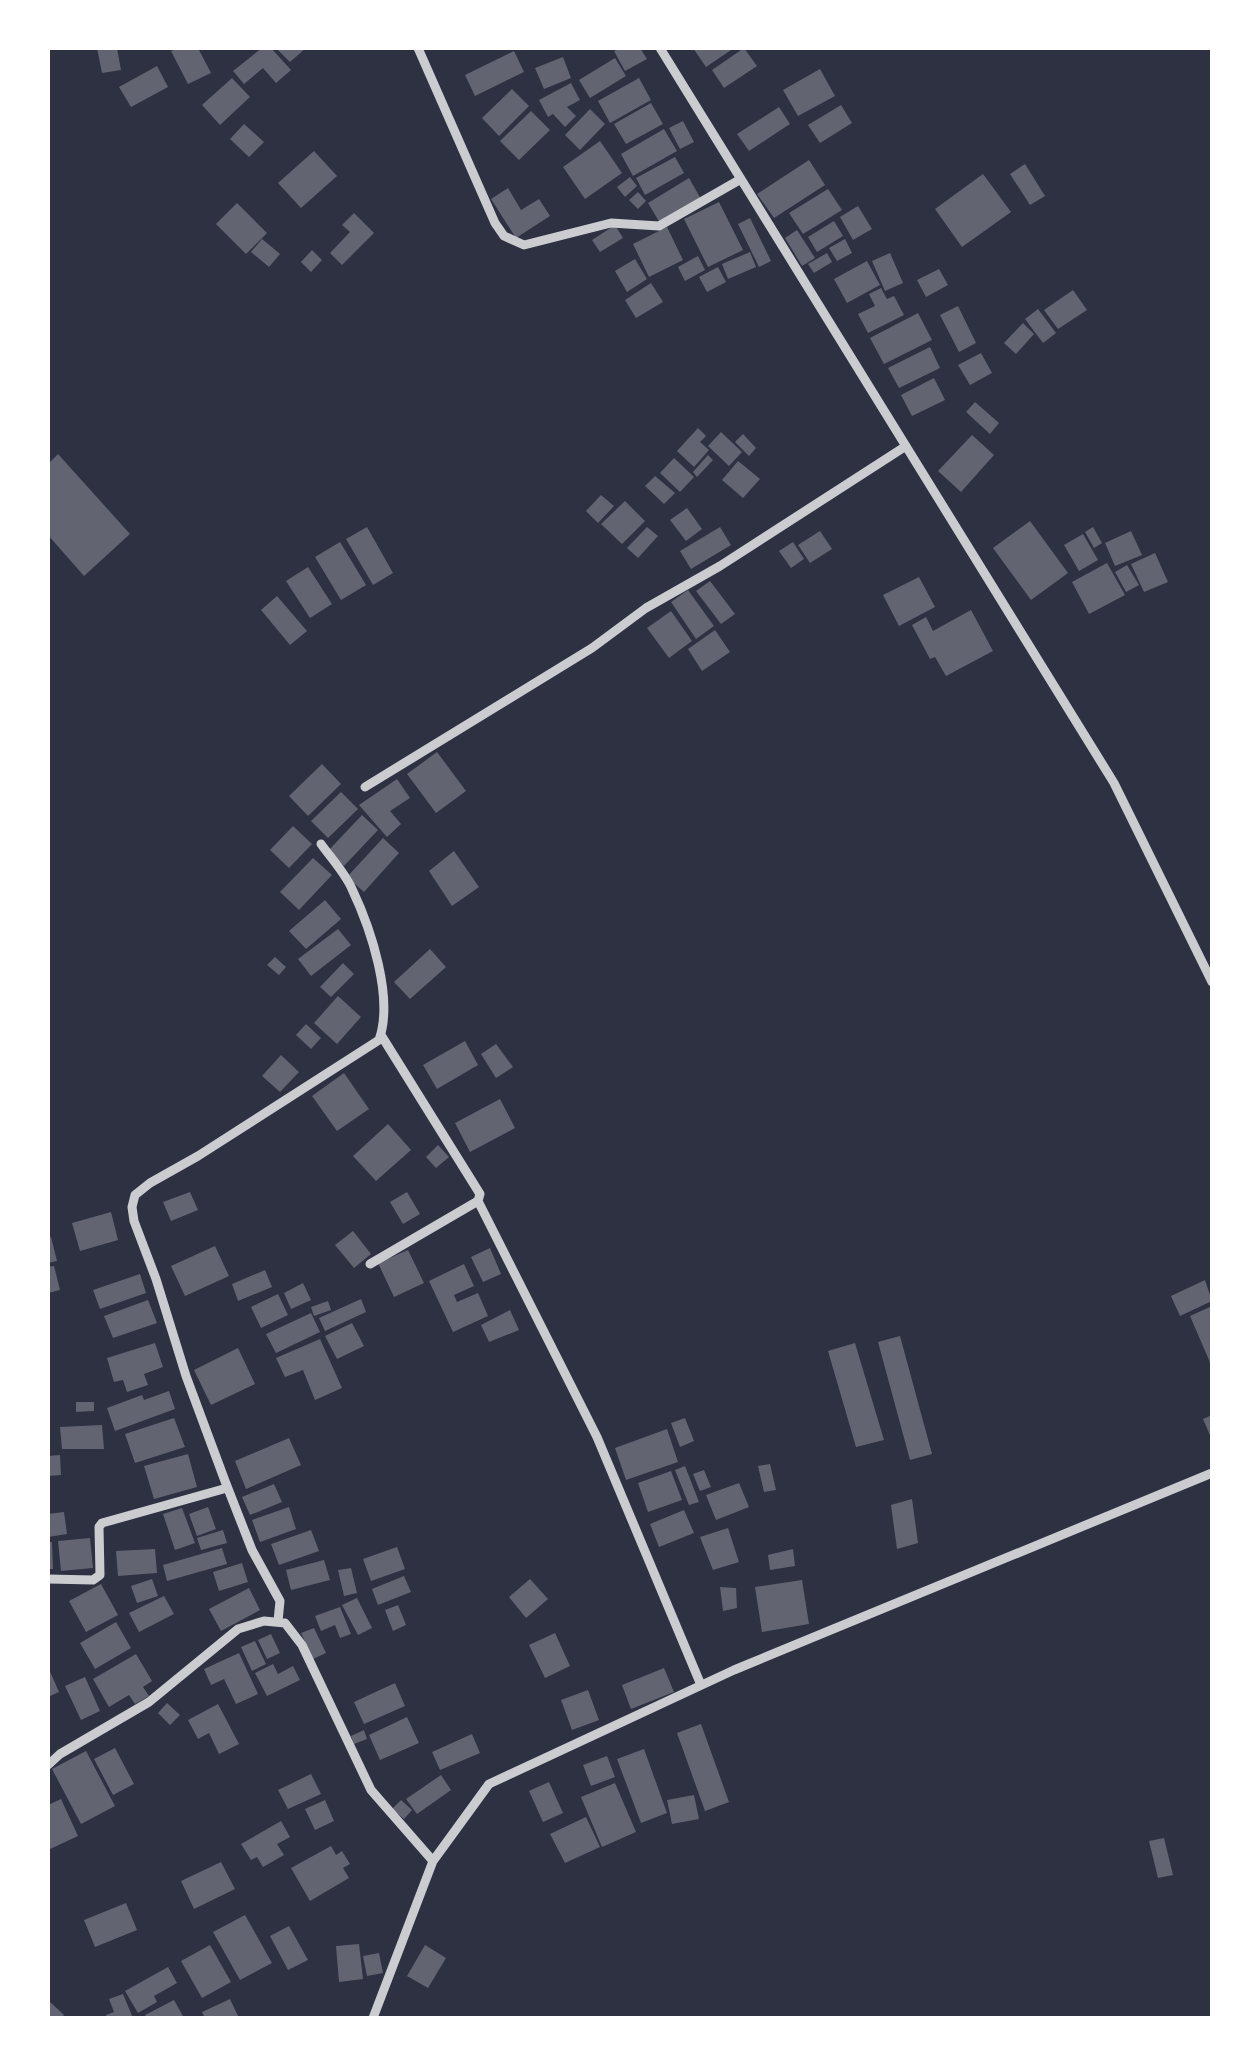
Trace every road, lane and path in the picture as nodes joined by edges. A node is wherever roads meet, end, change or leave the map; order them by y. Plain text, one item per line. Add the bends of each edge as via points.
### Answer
1 (418, 48) edge
2 (660, 48) edge
3 (741, 179) junction
4 (906, 446) junction
5 (365, 787) dead end
6 (321, 844) dead end
7 (1212, 982) edge
8 (381, 1035) junction
9 (478, 1201) junction
10 (370, 1264) dead end
11 (1212, 1472) edge
12 (227, 1488) junction
13 (48, 1580) edge
14 (278, 1621) junction
15 (701, 1685) junction
16 (48, 1765) edge
17 (433, 1861) junction
18 (372, 2018) edge

1 - 3 street via 496,223 515,244 612,223 659,226
2 - 3 street
3 - 4 street
4 - 5 street
4 - 7 street via 1114,783
6 - 8 street via 352,887 379,964
8 - 9 street via 467,1168
8 - 12 street via 135,1196 134,1220
9 - 10 street
9 - 15 street via 597,1437
11 - 15 street
12 - 13 street via 102,1523 100,1575
12 - 14 street via 280,1601
14 - 16 street via 238,1629 149,1702
14 - 17 street via 302,1645 371,1790
15 - 17 street via 489,1784
17 - 18 street

